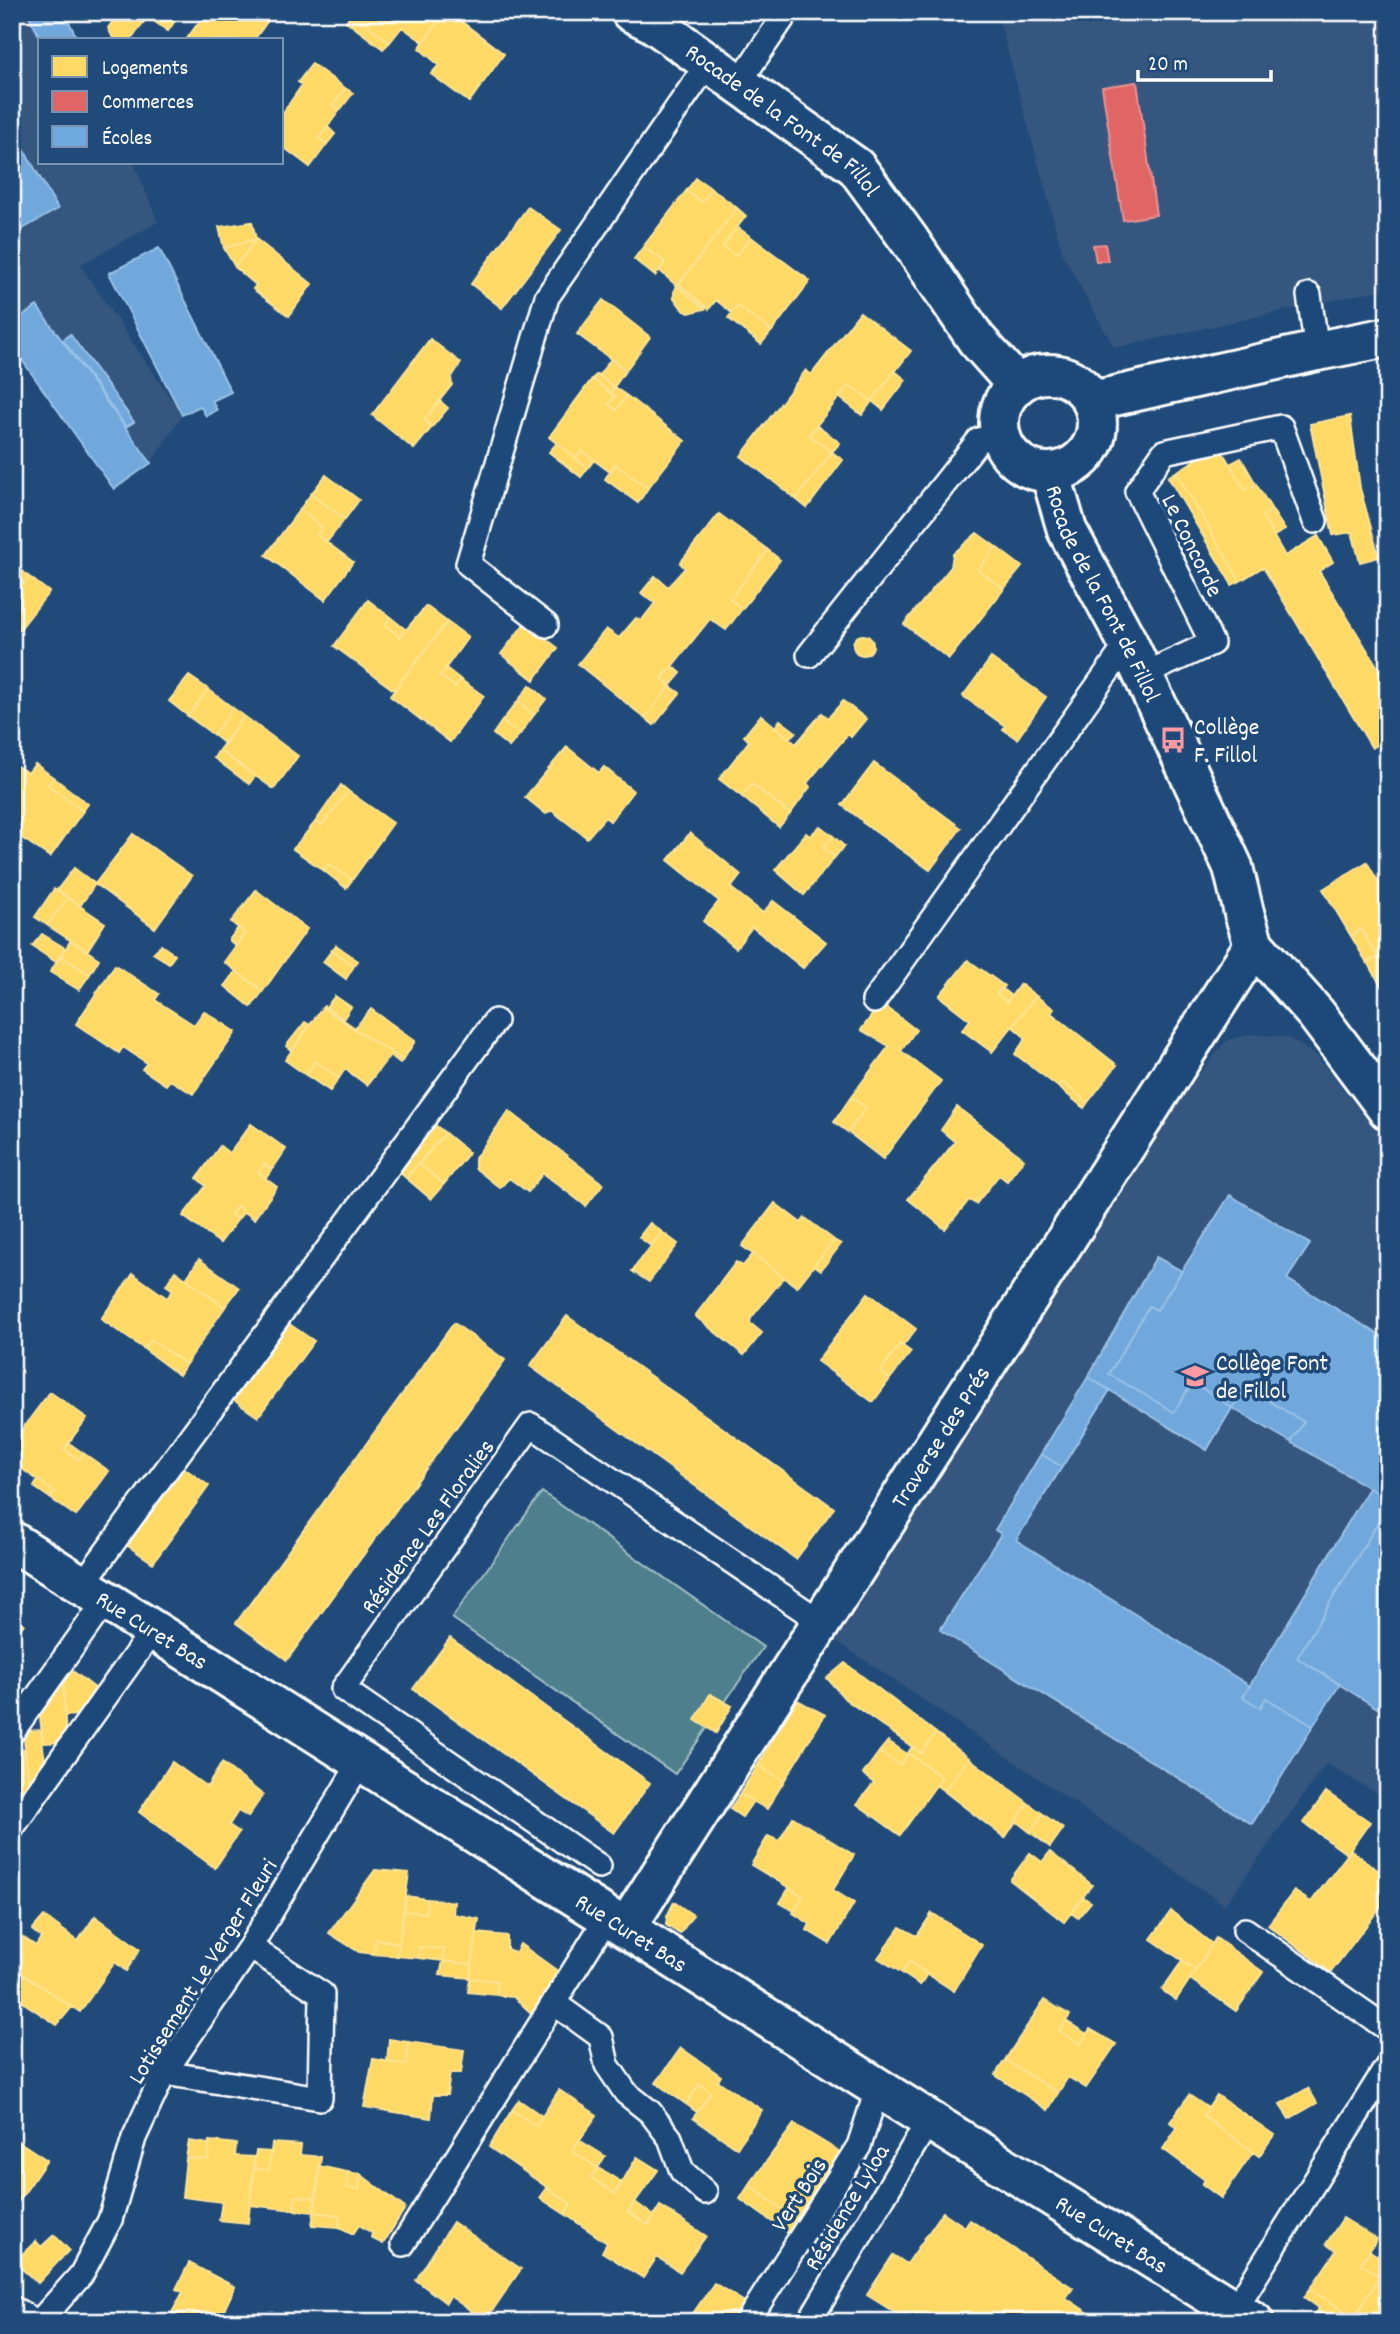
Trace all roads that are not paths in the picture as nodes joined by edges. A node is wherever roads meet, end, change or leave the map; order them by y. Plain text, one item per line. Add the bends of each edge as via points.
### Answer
1 (631, 12) edge
2 (787, 12) edge
3 (723, 73) junction
4 (1309, 295) dead end
5 (1388, 337) edge
6 (1317, 351) junction
7 (1017, 384) junction
8 (1092, 401) junction
9 (999, 434) junction
10 (1050, 472) junction
11 (1315, 521) dead end
12 (546, 625) dead end
13 (809, 655) dead end
14 (1135, 659) junction
15 (1254, 946) junction
16 (874, 1001) dead end
17 (495, 1021) dead end
18 (1388, 1110) edge
19 (12, 1541) edge
20 (94, 1592) junction
21 (821, 1622) junction
22 (153, 1630) junction
23 (12, 1732) edge
24 (361, 1761) junction
25 (12, 1828) edge
26 (599, 1866) dead end
27 (617, 1922) junction
28 (1245, 1930) dead end
29 (250, 1947) junction
30 (554, 2003) junction
31 (1388, 2029) edge
32 (1388, 2065) edge
33 (164, 2073) junction
34 (878, 2087) junction
35 (929, 2120) junction
36 (705, 2192) dead end
37 (403, 2244) dead end
38 (12, 2308) edge
39 (1245, 2316) edge
40 (38, 2322) edge
41 (747, 2322) edge
42 (809, 2322) edge

1 - 3 street, Rocade de la Font de Fillol
2 - 3 lane
3 - 7 street, Rocade de la Font de Fillol via 856,167 976,339
3 - 12 lane via 547,297 468,564
4 - 6 lane
5 - 6 street
6 - 8 street
7 - 8 street via 1029,377 1058,375 1072,380
7 - 9 street via 1001,407
8 - 10 street via 1097,429 1087,453 1068,468
9 - 10 street via 1015,460
9 - 13 lane via 979,440
10 - 14 street, Rocade de la Font de Fillol via 1067,530
11 - 14 lane, Le Concorde via 1282,426 1164,452 1137,491 1212,643
14 - 15 street, Rocade de la Font de Fillol via 1233,867
14 - 16 lane
15 - 18 street, Rocade de la Font de Fillol via 1315,1014
15 - 21 street, Traverse des Prés
17 - 20 lane
19 - 20 street, Rue Curet Bas
20 - 22 street, Rue Curet Bas
20 - 23 lane
21 - 26 lane, Résidence Les Floralies via 531,1425 343,1689
21 - 27 street, Traverse des Prés
22 - 24 street, Rue Curet Bas
22 - 25 lane
24 - 27 street, Rue Curet Bas
24 - 29 lane, Lotissement Le Verger Fleuri
27 - 30 lane
27 - 34 street, Rue Curet Bas
28 - 31 lane
29 - 33 lane, Lotissement Le Verger Fleuri
29 - 33 lane via 322,1994 320,2098
30 - 36 lane via 601,2037 607,2064 626,2093 650,2112 670,2137 682,2171
30 - 37 lane
32 - 39 lane
33 - 40 lane, Lotissement Le Verger Fleuri via 134,2137 110,2220 80,2275
34 - 35 street, Rue Curet Bas
34 - 41 lane, Vert Bois via 859,2146
35 - 39 street, Rue Curet Bas
35 - 42 lane, Résidence Lyloa
38 - 40 lane, Lotissement Le Verger Fleuri

